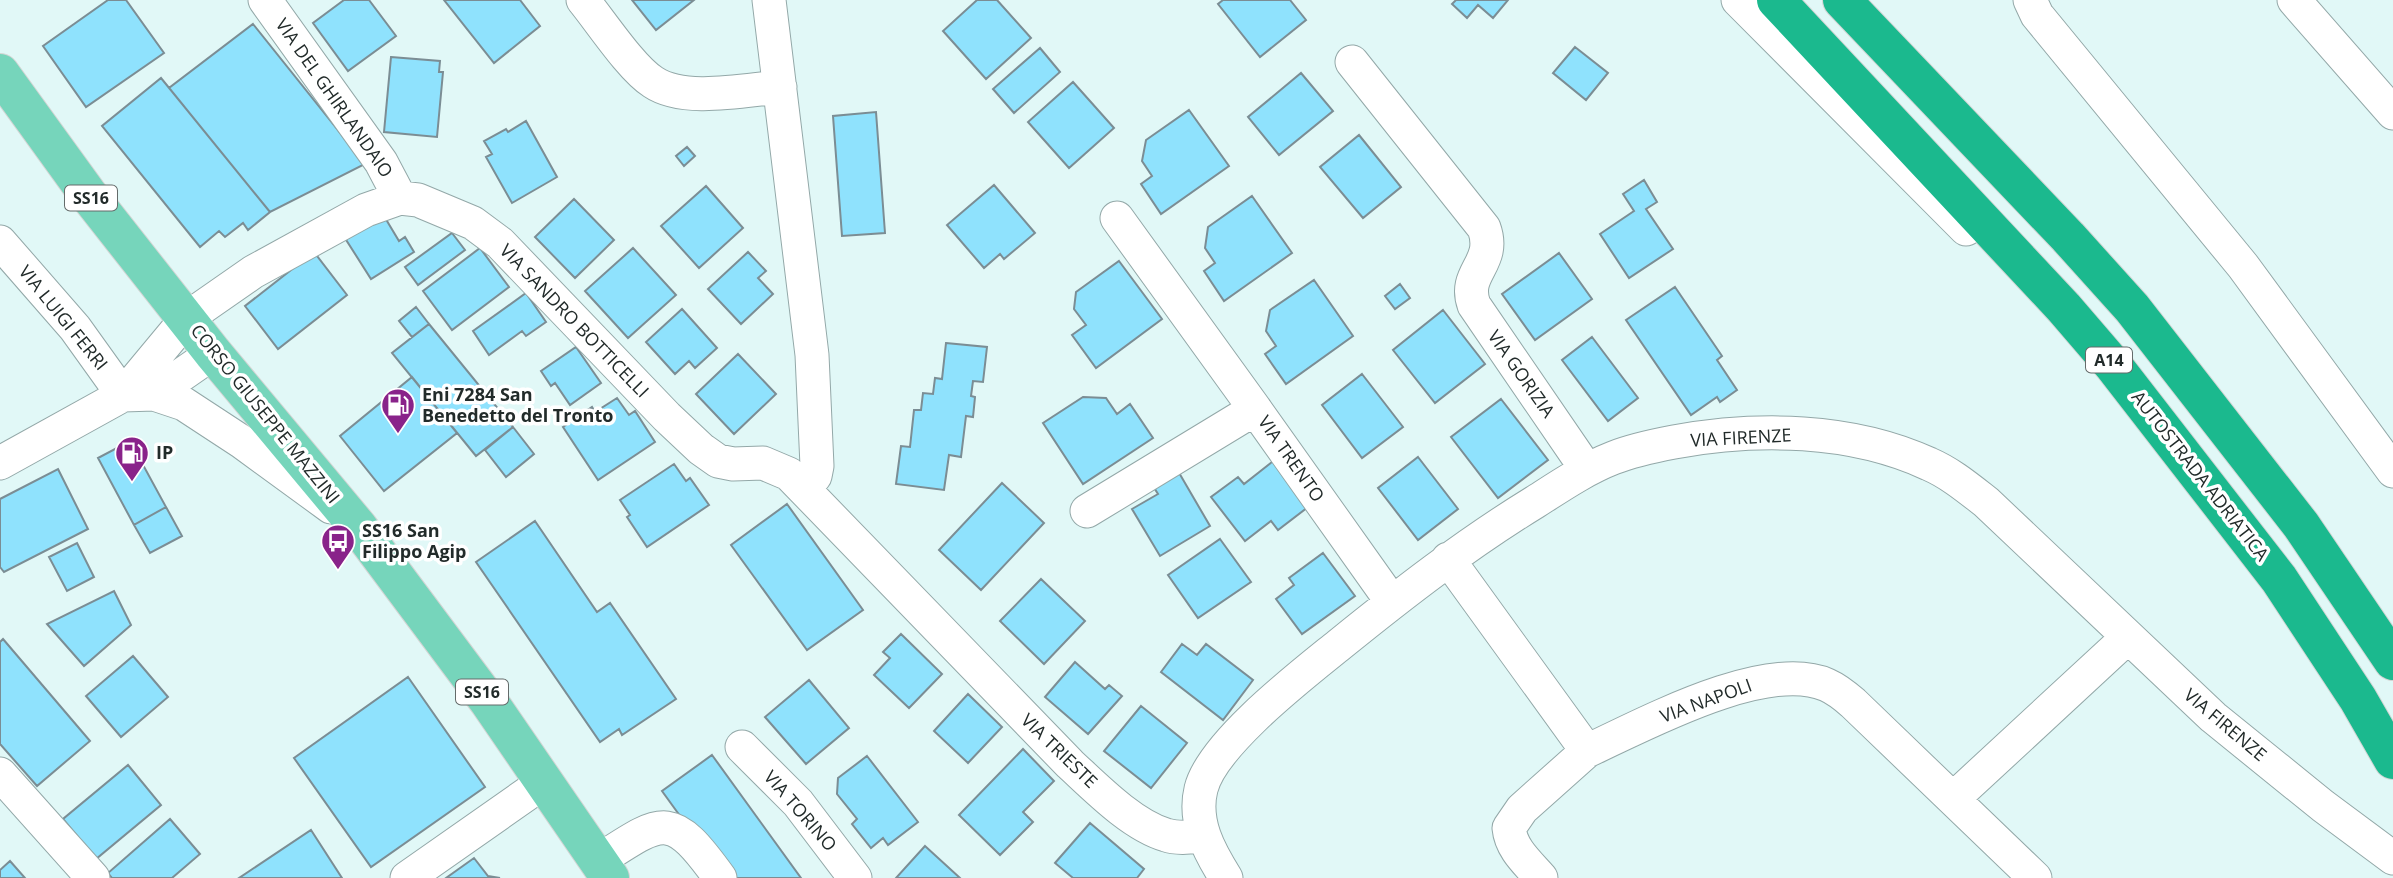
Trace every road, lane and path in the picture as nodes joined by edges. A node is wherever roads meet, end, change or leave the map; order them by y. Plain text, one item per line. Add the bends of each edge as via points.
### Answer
1 (265, 0) edge
2 (583, 0) edge
3 (769, 0) edge
4 (1738, 0) edge
5 (1776, 0) edge
6 (1842, 0) edge
7 (2031, 0) edge
8 (2294, 0) edge
9 (1352, 62) dead end
10 (0, 73) edge
11 (780, 87) junction
12 (2393, 113) edge
13 (400, 198) junction
14 (1117, 218) dead end
15 (0, 242) edge
16 (187, 318) junction
17 (213, 353) junction
18 (138, 395) junction
19 (1255, 408) junction
20 (2158, 421) junction
21 (0, 463) edge
22 (1587, 470) junction
23 (2393, 471) edge
24 (804, 489) junction
25 (1087, 511) dead end
26 (359, 528) junction
27 (1448, 559) junction
28 (1392, 601) junction
29 (935, 626) joint
30 (2127, 637) junction
31 (2393, 661) edge
32 (742, 747) dead end
33 (1587, 751) junction
34 (2393, 760) edge
35 (0, 774) edge
36 (544, 782) junction
37 (1954, 798) junction
38 (1204, 836) junction
39 (2393, 858) edge
40 (604, 870) edge
41 (93, 878) edge
42 (407, 878) edge
43 (720, 878) edge
44 (855, 878) edge
45 (1226, 878) edge
46 (1541, 878) edge
47 (2035, 878) edge

1 - 13 street, VIA DEL GHIRLANDAIO via 381,162
2 - 11 street via 638,68 661,86 700,93
3 - 11 street
4 - 20 street
5 - 20 highway, AUTOSTRADA ADRIATICA / A14 via 2064,307
6 - 31 highway, A14 via 2132,308 2301,525
7 - 23 street via 2037,16 2243,266
8 - 12 street
9 - 22 street, VIA GORIZIA via 1484,228 1489,244 1471,288 1474,306
10 - 16 main road, CORSO GIUSEPPE MAZZINI / SS16 via 87,193
11 - 24 street via 816,405 817,466
13 - 16 street via 366,210 278,257
13 - 24 street, VIA SANDRO BOTTICELLI via 453,213 500,243 710,456 726,463 764,463 789,474
14 - 19 street
15 - 18 street, VIA LUIGI FERRI
16 - 17 main road, CORSO GIUSEPPE MAZZINI / SS16
16 - 18 street
17 - 18 street
17 - 26 main road, CORSO GIUSEPPE MAZZINI / SS16
18 - 21 street
18 - 26 street via 184,404 198,412
19 - 25 street, VIA TRENTO
19 - 28 street, VIA TRENTO
20 - 34 highway, AUTOSTRADA ADRIATICA / A14 via 2279,579
22 - 27 street, VIA FIRENZE
22 - 30 street, VIA FIRENZE via 1640,449 1744,433 1834,438 1904,454 1944,471 1978,496
24 - 29 street, VIA SANDRO BOTTICELLI
26 - 36 main road, CORSO GIUSEPPE MAZZINI / SS16
27 - 28 street, VIA FIRENZE
27 - 33 street
28 - 38 street, VIA FIRENZE via 1264,708 1221,755 1201,791 1199,814
29 - 38 street, VIA TRIESTE via 1070,764 1135,819 1167,836
30 - 37 street
30 - 39 street, VIA FIRENZE via 2223,725
32 - 44 street, VIA TORINO via 798,803
33 - 37 street, VIA NAPOLI via 1743,685 1813,681 1846,698
33 - 46 street, VIA NAPOLI via 1522,810 1509,828 1517,851
35 - 41 street
36 - 40 main road, CORSO GIUSEPPE MAZZINI / SS16
36 - 42 street
37 - 47 street, VIA NAPOLI
38 - 45 street, VIA FIRENZE
40 - 43 street via 646,831 668,827 688,837

